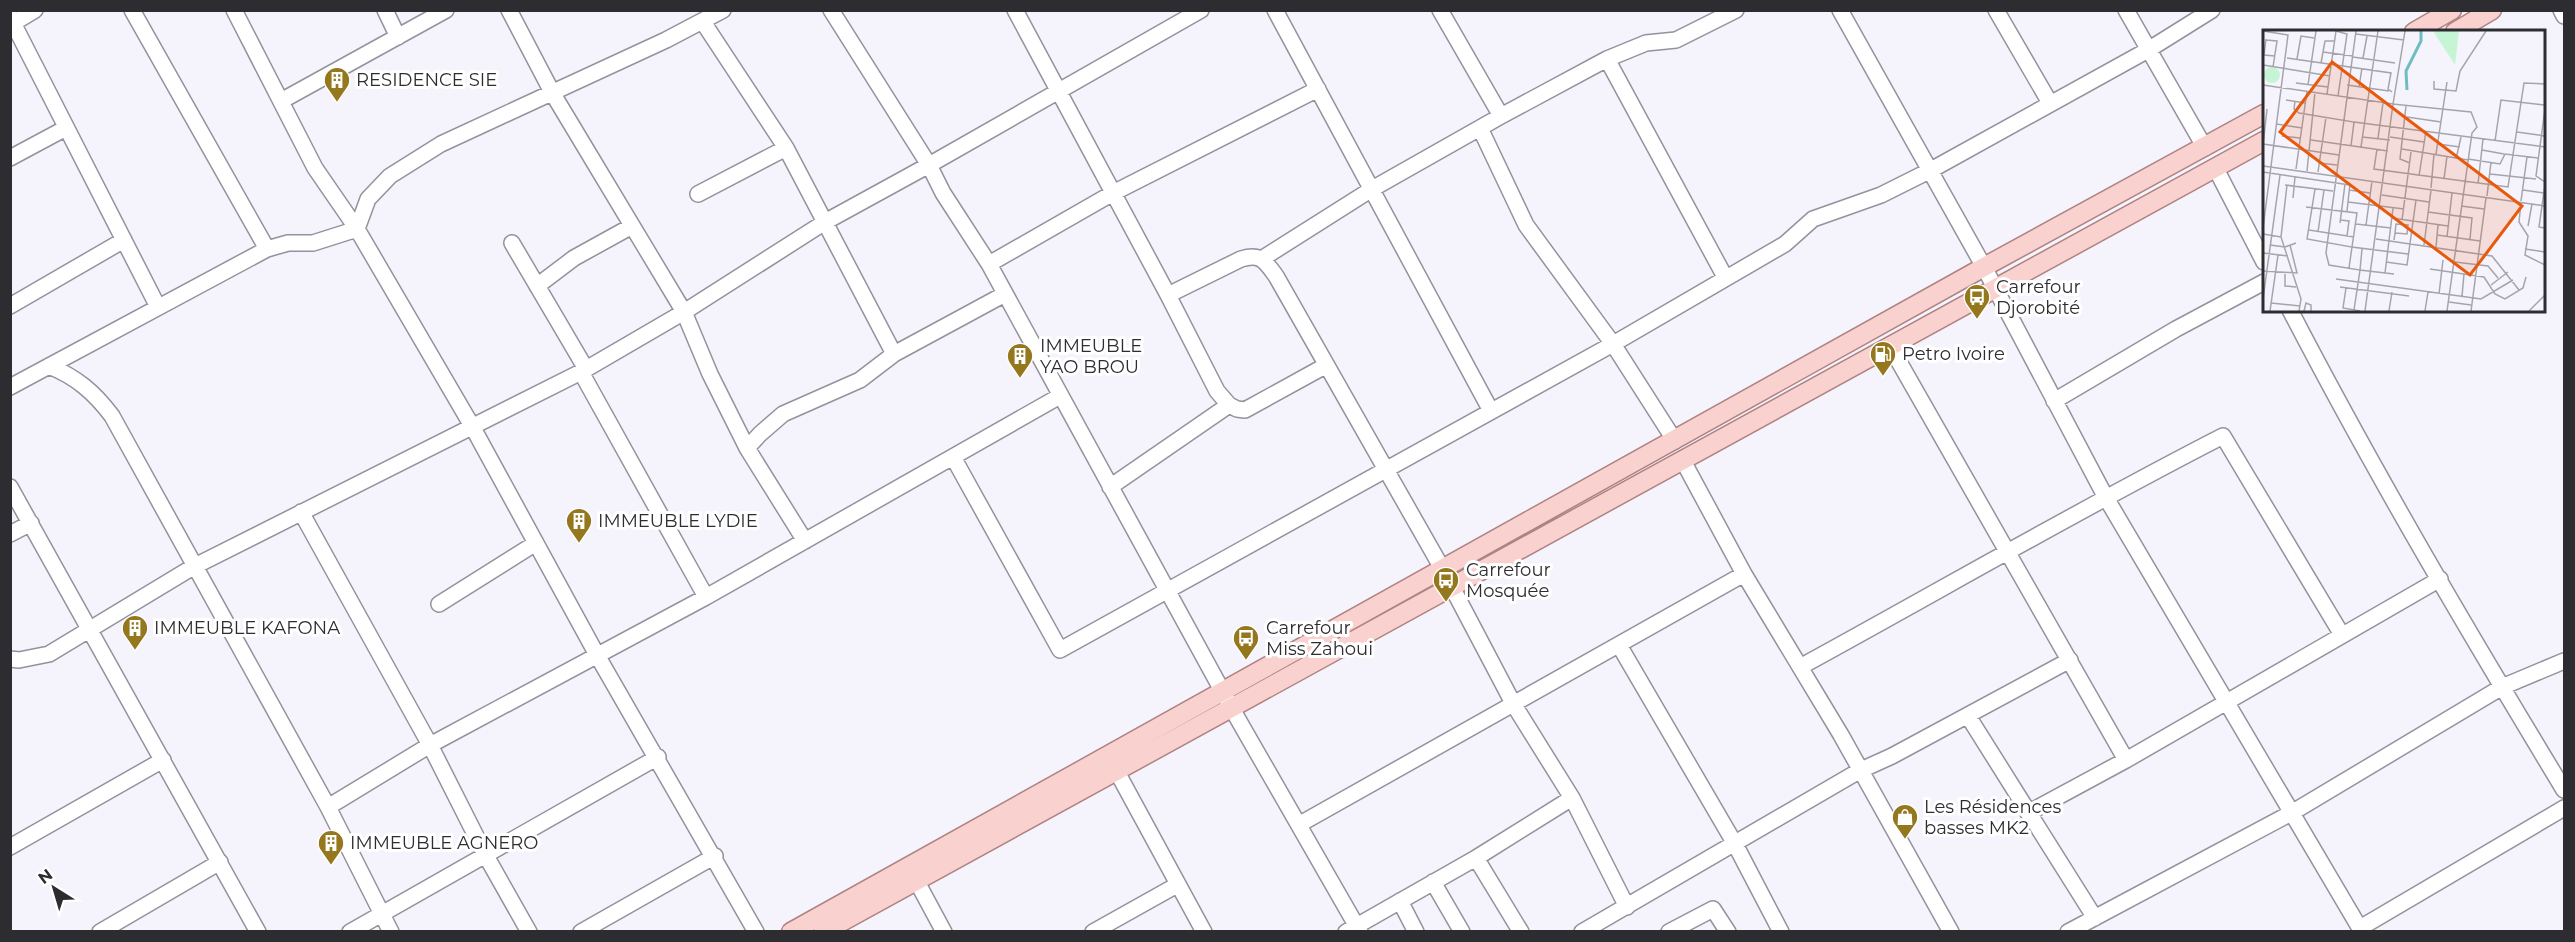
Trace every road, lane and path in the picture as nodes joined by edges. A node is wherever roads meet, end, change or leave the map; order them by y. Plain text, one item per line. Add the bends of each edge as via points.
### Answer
1 (35, 10) edge
2 (132, 10) edge
3 (234, 10) edge
4 (385, 10) edge
5 (446, 10) edge
6 (509, 10) edge
7 (723, 10) edge
8 (831, 10) edge
9 (1015, 10) edge
10 (1201, 10) edge
11 (1275, 10) edge
12 (1458, 10) edge
13 (1704, 10) edge
14 (1736, 10) edge
15 (1840, 10) edge
16 (1996, 10) edge
17 (2126, 10) edge
18 (2212, 10) edge
19 (2452, 10) edge
20 (2492, 10) edge
21 (2561, 10) edge
22 (1442, 14) edge
23 (2565, 16) edge
24 (12, 22) edge
25 (703, 22) junction
26 (1706, 27) junction
27 (2417, 30) edge
28 (2458, 30) edge
29 (398, 37) junction
30 (2148, 50) junction
31 (1607, 58) junction
32 (1318, 89) junction
33 (1059, 91) junction
34 (553, 94) junction
35 (281, 101) junction
36 (2050, 103) junction
37 (2263, 115) edge
38 (1501, 116) junction
39 (66, 128) junction
40 (1480, 128) junction
41 (2263, 142) edge
42 (786, 148) junction
43 (2205, 148) junction
44 (10, 158) edge
45 (929, 165) junction
46 (2216, 169) junction
47 (1931, 170) junction
48 (1372, 189) junction
49 (1113, 193) junction
50 (698, 194) dead end
51 (825, 222) junction
52 (632, 226) junction
53 (357, 229) junction
54 (124, 240) junction
55 (512, 243) dead end
56 (267, 249) junction
57 (1263, 258) junction
58 (2263, 258) edge
59 (989, 264) junction
60 (1984, 267) junction
61 (1725, 277) junction
62 (2263, 283) edge
63 (537, 286) junction
64 (1995, 288) junction
65 (1005, 294) junction
66 (1168, 295) junction
67 (10, 306) edge
68 (158, 307) junction
69 (684, 312) junction
70 (2291, 312) edge
71 (1613, 344) junction
72 (1890, 346) junction
73 (894, 354) junction
74 (49, 366) junction
75 (1325, 366) junction
76 (584, 371) junction
77 (10, 387) edge
78 (1060, 396) junction
79 (2054, 401) junction
80 (1229, 405) junction
81 (1491, 411) junction
82 (472, 426) junction
83 (1675, 441) junction
84 (747, 448) junction
85 (953, 457) junction
86 (1682, 459) junction
87 (1385, 469) junction
88 (10, 487) edge
89 (1110, 487) junction
90 (2105, 496) junction
91 (301, 512) junction
92 (31, 523) junction
93 (10, 534) edge
94 (805, 541) junction
95 (537, 543) junction
96 (2008, 553) junction
97 (193, 567) junction
98 (1744, 574) junction
99 (1447, 578) junction
100 (2440, 579) junction
101 (1167, 591) junction
102 (706, 597) junction
103 (439, 604) dead end
104 (92, 629) junction
105 (2342, 635) junction
106 (1619, 645) junction
107 (597, 655) junction
108 (10, 659) edge
109 (2070, 660) junction
110 (2565, 662) edge
111 (1800, 667) junction
112 (2502, 687) junction
113 (1227, 699) junction
114 (2227, 701) junction
115 (1514, 705) junction
116 (1968, 716) junction
117 (430, 745) junction
118 (658, 758) junction
119 (163, 760) junction
120 (2126, 760) junction
121 (1116, 770) junction
122 (1859, 771) junction
123 (2565, 790) edge
124 (1572, 798) junction
125 (328, 807) junction
126 (2565, 808) edge
127 (2293, 812) junction
128 (2028, 813) junction
129 (1299, 824) junction
130 (1735, 844) junction
131 (10, 847) edge
132 (485, 855) junction
133 (715, 856) junction
134 (1476, 858) junction
135 (220, 862) junction
136 (916, 880) junction
137 (1433, 882) junction
138 (1177, 885) junction
139 (1400, 901) junction
140 (1627, 907) junction
141 (382, 915) junction
142 (2095, 918) junction
143 (1354, 930) edge
144 (2361, 930) edge
145 (100, 932) edge
146 (258, 932) edge
147 (350, 932) edge
148 (391, 932) edge
149 (529, 932) edge
150 (580, 932) edge
151 (756, 932) edge
152 (791, 932) edge
153 (823, 932) edge
154 (944, 932) edge
155 (1093, 932) edge
156 (1204, 932) edge
157 (1416, 932) edge
158 (1462, 932) edge
159 (1521, 932) edge
160 (1582, 932) edge
161 (1669, 932) edge
162 (1728, 932) edge
163 (1781, 932) edge
164 (1951, 932) edge
165 (2068, 932) edge

1 - 24 street
2 - 56 street
3 - 35 street
4 - 29 street
5 - 29 street
6 - 34 street
7 - 25 street
8 - 45 street
9 - 33 street
10 - 33 street
11 - 32 street
12 - 22 street
13 - 26 street
14 - 26 street
15 - 47 street
16 - 36 street
17 - 30 street
18 - 30 street
19 - 27 main road
20 - 28 main road
21 - 23 street
22 - 38 street
24 - 39 street
25 - 34 street
25 - 42 street
26 - 31 street via 1676,40 1646,43
29 - 35 street
30 - 36 street
30 - 43 street
31 - 38 street
31 - 61 street
32 - 48 street
32 - 49 street
33 - 45 street
33 - 49 street
34 - 52 street
34 - 53 street via 441,144 390,176 368,199
35 - 53 street via 315,168
36 - 47 street
37 - 43 main road
38 - 40 street
39 - 44 street
39 - 54 street
40 - 48 street
40 - 71 street via 1526,225
41 - 46 main road
42 - 50 street
42 - 51 street
43 - 60 main road
45 - 51 street
45 - 59 street via 942,193
46 - 58 street
46 - 64 main road
47 - 60 street
47 - 61 street via 1881,195 1814,219 1785,244
48 - 57 street
48 - 81 street
49 - 59 street
49 - 66 street
51 - 69 street
51 - 73 street
52 - 63 street via 574,258
52 - 69 street
53 - 56 street via 313,243 288,243
53 - 82 street
54 - 67 street
54 - 68 street
55 - 63 street
56 - 68 street
57 - 66 street via 1254,255 1241,259
57 - 75 street
59 - 65 street
60 - 64 street
60 - 83 main road
61 - 71 street
62 - 79 street
63 - 76 street
64 - 72 main road
64 - 79 street
65 - 73 street
65 - 78 street
66 - 80 street via 1216,391
68 - 74 street
69 - 76 street
69 - 84 street
70 - 100 street
71 - 81 street
71 - 83 street
72 - 86 main road
72 - 96 street
73 - 84 street via 860,380 783,414
74 - 77 street
74 - 97 street via 73,376 112,416
75 - 80 street via 1245,410
75 - 87 street
76 - 82 street
76 - 102 street
78 - 85 street
78 - 89 street
79 - 90 street
80 - 89 street
81 - 87 street
82 - 91 street
82 - 95 street
83 - 99 main road
84 - 94 street
85 - 94 street
85 - 101 street via 1060,650
86 - 98 street
86 - 99 main road
87 - 99 street
87 - 101 street
88 - 92 street
89 - 101 street
90 - 96 street
90 - 105 street via 2223,436
90 - 114 street
91 - 97 street
91 - 117 street
92 - 93 street
92 - 104 street
94 - 102 street
95 - 103 street
95 - 107 street
96 - 109 street
96 - 111 street
97 - 104 street
97 - 125 street
98 - 106 street
98 - 111 street
99 - 113 main road
99 - 115 street
100 - 105 street
100 - 112 street
101 - 113 street
102 - 107 street
104 - 108 street via 49,654
104 - 119 street
105 - 114 street
106 - 115 street
106 - 130 street
107 - 117 street
107 - 118 street
109 - 116 street
109 - 120 street
110 - 112 street
111 - 122 street
112 - 123 street
112 - 127 street
113 - 121 main road
113 - 129 street
113 - 152 main road
114 - 120 street
114 - 127 street
115 - 124 street
115 - 129 street
116 - 122 street
116 - 128 street
117 - 125 street
117 - 132 street
118 - 132 street
118 - 133 street
119 - 131 street
119 - 135 street
120 - 128 street
121 - 136 main road
121 - 138 street
122 - 130 street
122 - 164 street
124 - 134 street
124 - 140 street
125 - 141 street
126 - 144 street
127 - 142 street
127 - 144 street
128 - 142 street
129 - 143 street
130 - 140 street
130 - 163 street
132 - 141 street
132 - 149 street
133 - 150 street
133 - 151 street
134 - 137 street
134 - 159 street
135 - 145 street
135 - 146 street
136 - 153 main road
136 - 154 street
137 - 139 street
137 - 158 street
138 - 155 street
138 - 156 street
139 - 143 street
139 - 157 street
140 - 160 street
141 - 147 street
141 - 148 street
142 - 165 street
161 - 162 street via 1713,909

